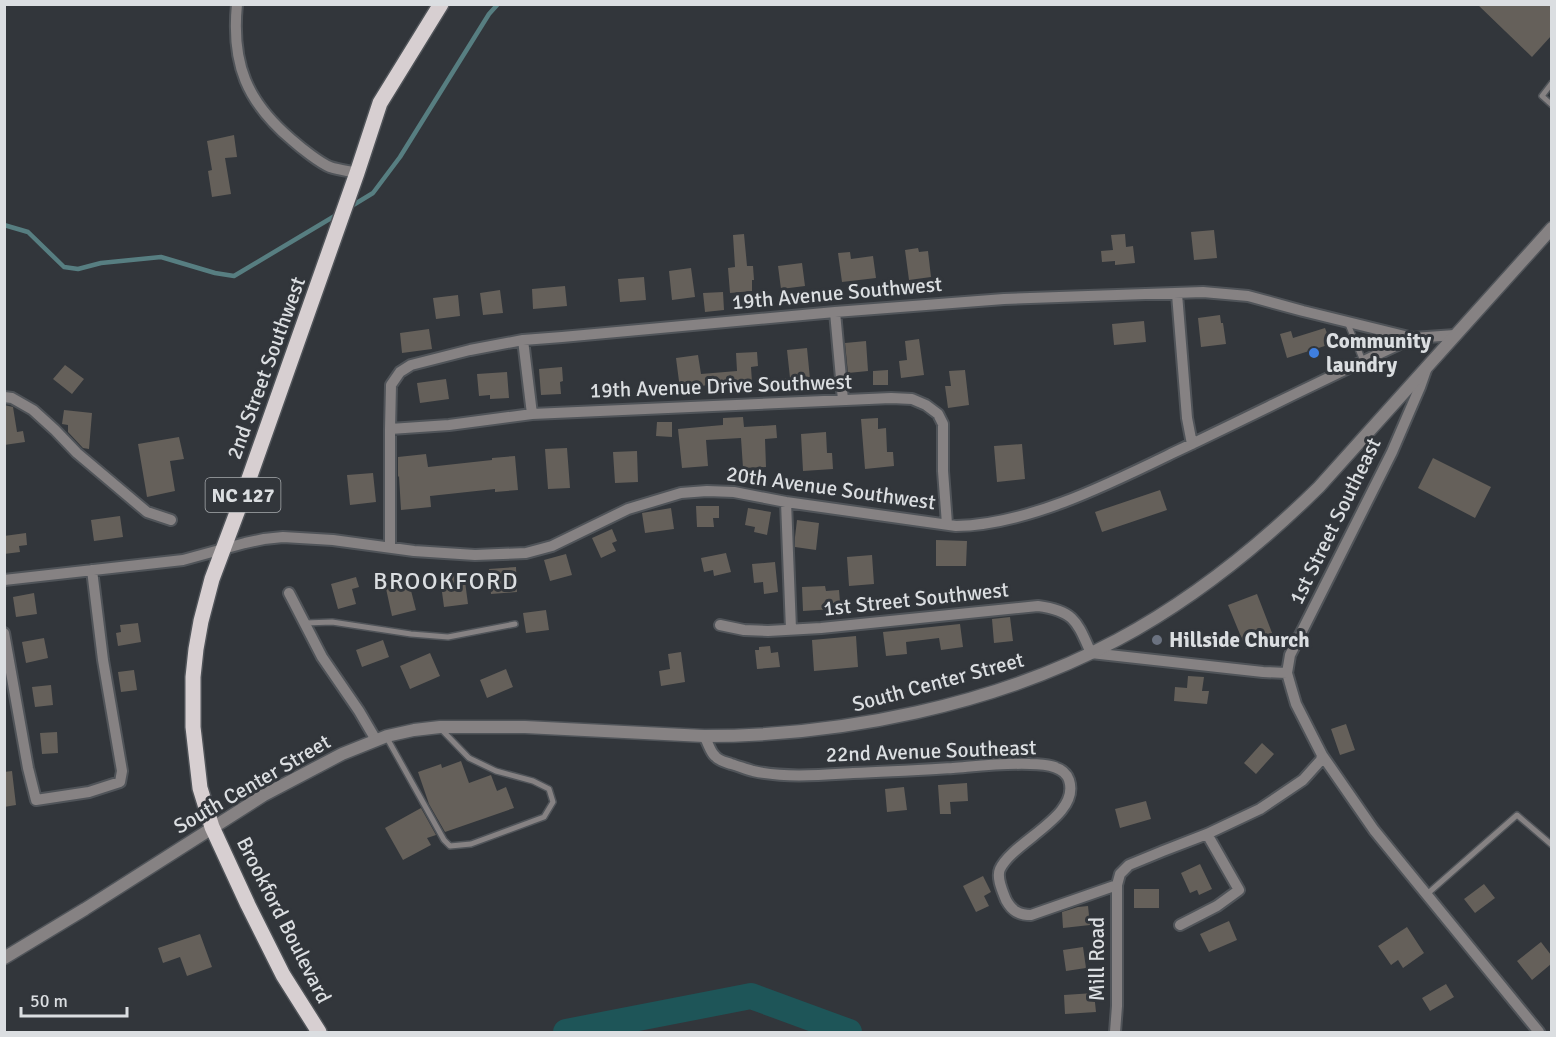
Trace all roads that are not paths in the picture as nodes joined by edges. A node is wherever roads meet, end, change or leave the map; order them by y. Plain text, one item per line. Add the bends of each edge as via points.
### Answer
1 (441, 4) edge
2 (237, 10) edge
3 (1551, 83) edge
4 (1551, 105) edge
5 (357, 173) junction
6 (1551, 228) edge
7 (1177, 294) junction
8 (835, 312) junction
9 (1347, 322) junction
10 (1455, 335) junction
11 (1413, 338) junction
12 (523, 340) junction
13 (1363, 361) junction
14 (1426, 370) junction
15 (4, 397) edge
16 (843, 400) junction
17 (532, 414) junction
18 (390, 429) junction
19 (1192, 444) junction
20 (786, 501) junction
21 (171, 520) dead end
22 (947, 524) junction
23 (390, 548) junction
24 (223, 550) junction
25 (92, 570) junction
26 (4, 580) edge
27 (289, 593) dead end
28 (304, 623) junction
29 (515, 624) dead end
30 (720, 625) dead end
31 (791, 629) junction
32 (4, 633) edge
33 (1090, 653) junction
34 (1287, 673) junction
35 (440, 728) junction
36 (704, 736) junction
37 (381, 738) junction
38 (1322, 754) junction
39 (212, 827) junction
40 (1207, 834) junction
41 (1551, 845) edge
42 (1117, 885) junction
43 (1426, 894) junction
44 (1180, 925) dead end
45 (4, 958) edge
46 (319, 1032) edge
47 (1115, 1032) edge
48 (1539, 1032) edge

1 - 5 main road, NC 127 via 380,103
2 - 5 street via 239,62 255,100 299,146 329,167
3 - 4 lane via 1542,96
5 - 24 main road, 2nd Street Southwest / NC 127
6 - 10 street, South Center Street
7 - 8 street, 19th Avenue Southwest via 1004,299
7 - 9 street, 19th Avenue Southwest via 1248,296
7 - 19 street
8 - 12 street, 19th Avenue Southwest
8 - 16 street
9 - 11 street, 19th Avenue Southwest
9 - 13 lane
10 - 11 street, 19th Avenue Southwest
10 - 14 street, South Center Street
11 - 13 street, 20th Avenue Southwest
12 - 17 street
12 - 18 street, 19th Avenue Southwest via 444,356 400,372 391,385
13 - 19 street, 20th Avenue Southwest
14 - 33 street, South Center Street via 1319,487 1255,546 1185,598
14 - 34 street, 1st Street Southeast via 1392,452 1290,655
15 - 21 street via 33,410 147,512
16 - 17 street, 19th Avenue Drive Southwest
16 - 22 street, 19th Avenue Drive Southwest via 912,399 938,414 943,424
17 - 18 street, 19th Avenue Drive Southwest
18 - 23 street, 19th Avenue Southwest
19 - 22 street, 20th Avenue Southwest via 1118,480 1049,506 974,526
20 - 22 street, 20th Avenue Southwest
20 - 23 street, 20th Avenue Southwest via 734,492 681,493 628,509 552,546 526,553 475,555
20 - 31 street
23 - 24 street, 20th Avenue Southwest via 283,537
24 - 25 street, 20th Avenue Southwest via 183,560
24 - 39 main road, 2nd Street Southwest / NC 127 via 201,621 192,698 200,788
25 - 26 street, 20th Avenue Southwest
25 - 32 street via 122,771 120,782 89,792 36,800
27 - 28 street
28 - 29 lane via 332,622 448,637
28 - 37 street via 322,657
30 - 31 street, 1st Street Southwest via 744,630
31 - 33 street, 1st Street Southwest via 1038,606 1064,612 1078,624
33 - 34 street
33 - 36 street, South Center Street via 1008,687 903,715 816,730
34 - 38 street via 1296,704
35 - 36 street, South Center Street via 525,727
35 - 37 street, South Center Street
35 - 37 lane via 469,758 549,789 553,801 544,818 471,844 450,846
36 - 42 street, 22nd Avenue Southeast via 715,757 752,771 777,774 915,771 996,764 1053,766 1068,777 1070,796 1062,810 1011,854 999,871 1007,901 1021,915 1031,915
37 - 39 street, South Center Street via 264,795
38 - 40 street via 1303,780 1278,798
38 - 43 street via 1374,830
39 - 45 street, South Center Street
39 - 46 main road, Brookford Boulevard / NC 127 via 283,975
40 - 42 street via 1129,865 1120,874
40 - 44 street via 1239,890
41 - 43 lane via 1517,815
42 - 47 street, Mill Road
43 - 48 street

